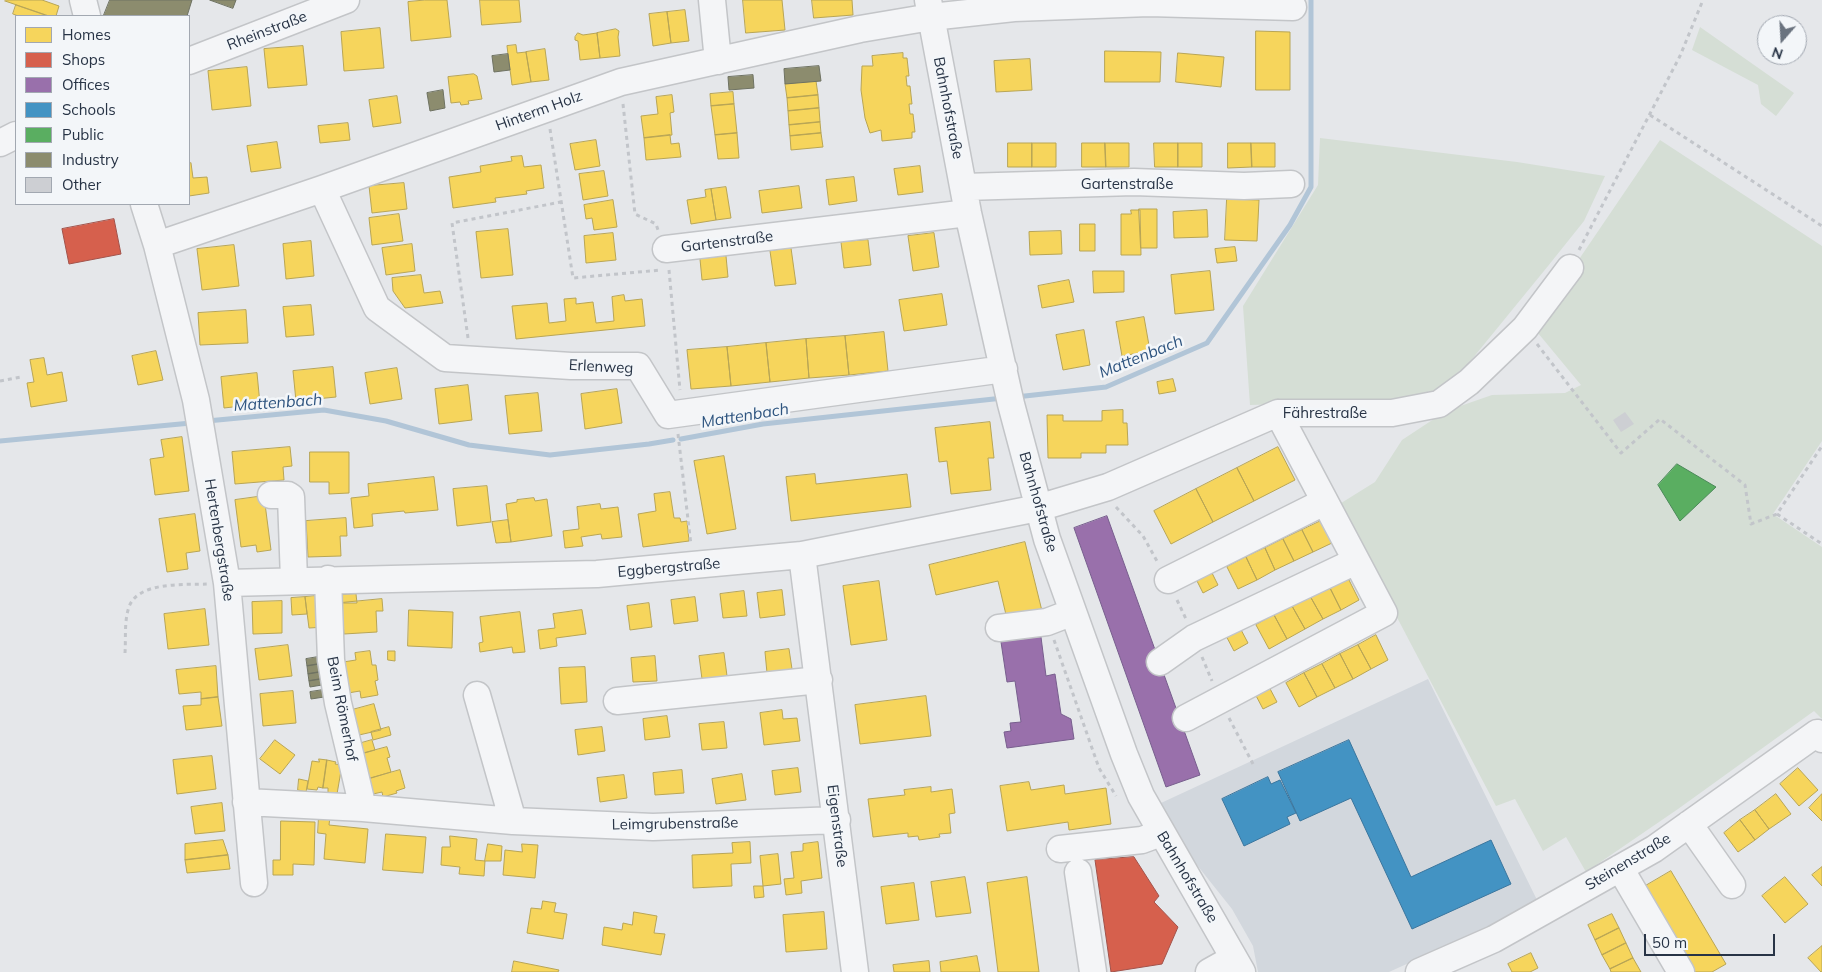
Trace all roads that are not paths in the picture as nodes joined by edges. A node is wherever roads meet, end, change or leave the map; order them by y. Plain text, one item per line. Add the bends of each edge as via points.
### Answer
1 (83, 0) edge
2 (346, 0) edge
3 (712, 0) edge
4 (1118, 2) edge
5 (1215, 2) edge
6 (1293, 7) dead end
7 (930, 8) edge
8 (87, 15) edge
9 (718, 61) junction
10 (190, 62) edge
11 (15, 135) edge
12 (0, 142) edge
13 (1291, 184) dead end
14 (964, 187) junction
15 (322, 189) junction
16 (144, 205) edge
17 (968, 213) junction
18 (157, 245) junction
19 (667, 259) road end
20 (1570, 268) road end
21 (1007, 385) junction
22 (1278, 413) junction
23 (271, 495) dead end
24 (1324, 502) junction
25 (1038, 508) junction
26 (802, 555) junction
27 (1356, 561) junction
28 (328, 579) junction
29 (294, 580) junction
30 (1168, 580) dead end
31 (227, 583) junction
32 (1073, 612) junction
33 (999, 628) dead end
34 (1160, 662) dead end
35 (819, 680) junction
36 (477, 694) dead end
37 (617, 701) dead end
38 (1186, 718) dead end
39 (1822, 739) edge
40 (246, 802) junction
41 (363, 808) junction
42 (837, 820) junction
43 (513, 821) junction
44 (1689, 824) junction
45 (1161, 832) junction
46 (1060, 848) dead end
47 (1620, 868) junction
48 (1078, 872) dead end
49 (254, 883) dead end
50 (1732, 885) dead end
51 (1238, 965) edge
52 (855, 972) edge
53 (1093, 972) edge
54 (1209, 972) edge
55 (1418, 972) edge
56 (1681, 972) edge

1 - 8 street
2 - 10 street, Rheinstraße
3 - 9 street
4 - 5 street, Hinterm Holz
4 - 7 street, Hinterm Holz via 1014,8
5 - 6 street, Hinterm Holz
7 - 9 street, Hinterm Holz via 860,29
7 - 14 street, Bahnhofstraße
9 - 15 street, Hinterm Holz via 621,82
11 - 12 street
13 - 14 street, Gartenstraße via 1244,186 1134,182
14 - 17 street, Bahnhofstraße
15 - 18 street, Hinterm Holz
15 - 21 street, Erlenweg via 377,308 446,358 571,366 638,366 668,415
16 - 18 street, Hertenbergstraße
17 - 19 street, Gartenstraße
17 - 21 street, Bahnhofstraße
18 - 31 street, Hertenbergstraße via 196,400
20 - 22 street, Fährestraße via 1525,328 1469,382 1439,404 1392,413
21 - 25 street, Bahnhofstraße
22 - 24 street
22 - 25 street, Fährestraße via 1108,487
23 - 29 street via 291,497
24 - 27 street
24 - 30 street
25 - 26 street, Eggbergstraße
25 - 32 street, Bahnhofstraße
26 - 28 street, Eggbergstraße via 597,574
26 - 35 street, Eigenstraße
27 - 34 street via 1194,638
27 - 38 street via 1384,613
28 - 29 street, Eggbergstraße
28 - 41 street, Beim Römerhof via 332,668
29 - 31 street, Eggbergstraße
31 - 40 street, Hertenbergstraße
32 - 33 street via 1047,622
32 - 45 street, Bahnhofstraße via 1124,754 1141,796
35 - 37 street
35 - 42 street, Eigenstraße
36 - 43 street
39 - 44 street, Steinenstraße via 1817,734
40 - 41 street, Leimgrubenstraße
40 - 49 street, Hertenbergstraße
41 - 43 street, Leimgrubenstraße
42 - 43 street, Leimgrubenstraße via 653,827
42 - 52 street, Eigenstraße
44 - 47 street, Steinenstraße
44 - 50 street
45 - 46 street via 1142,840
45 - 51 street, Bahnhofstraße
47 - 55 street, Steinenstraße via 1494,940
47 - 56 street
48 - 53 street
51 - 54 street

